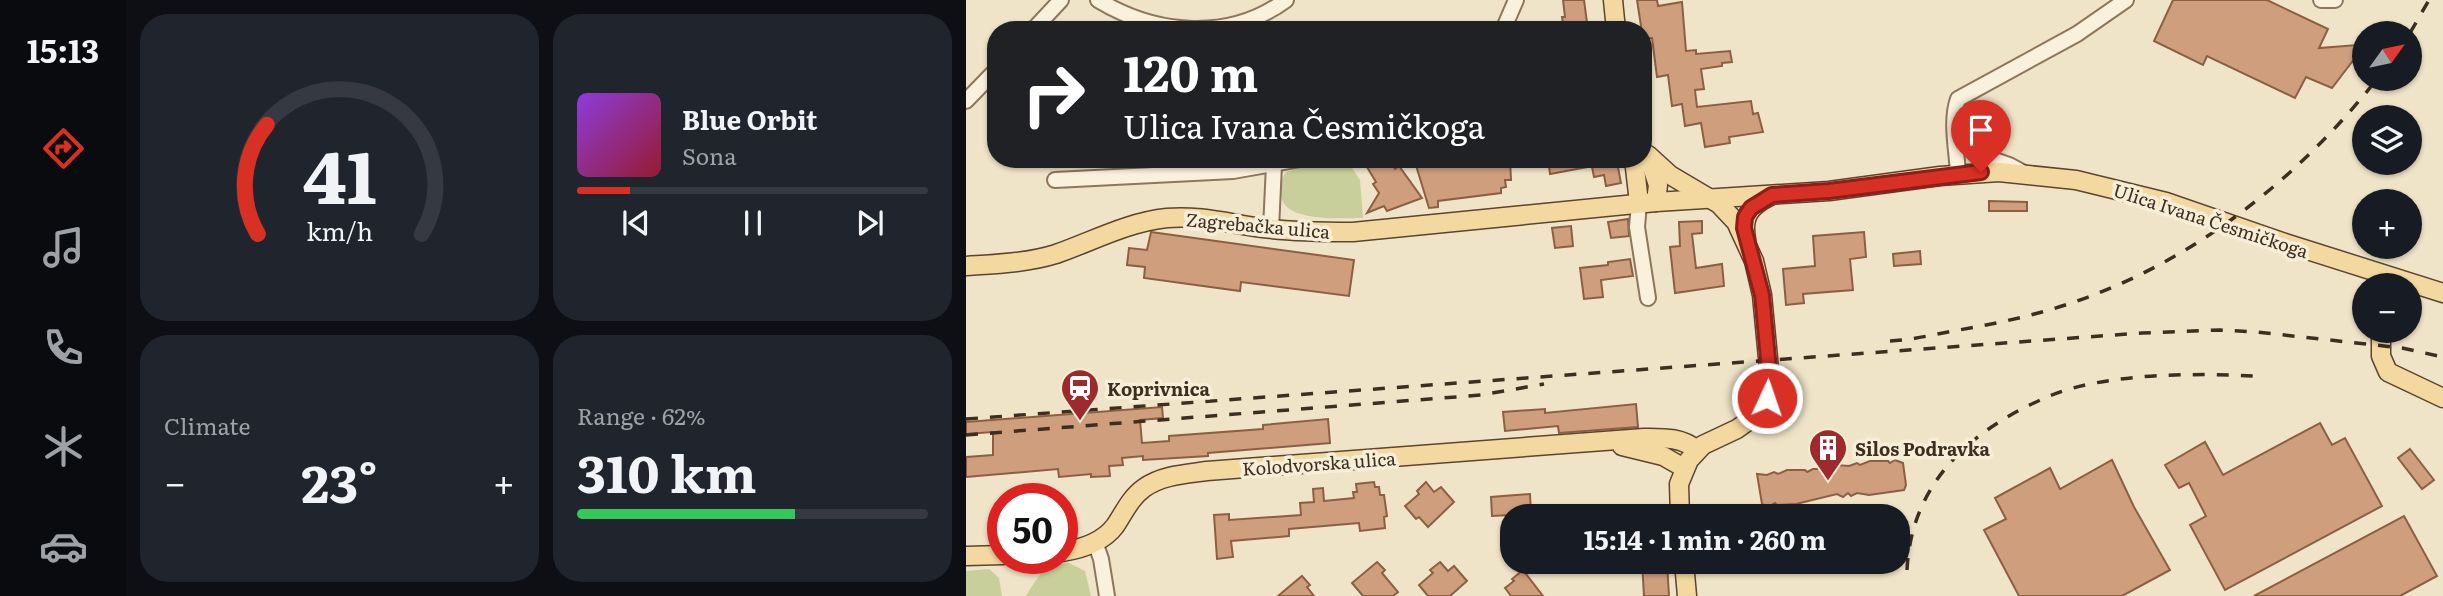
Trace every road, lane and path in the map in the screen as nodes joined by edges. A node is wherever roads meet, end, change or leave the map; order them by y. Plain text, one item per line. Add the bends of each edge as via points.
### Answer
1 (1061, 0) edge
2 (1098, 0) edge
3 (1286, 0) edge
4 (1516, 0) edge
5 (1613, 0) edge
6 (2126, 0) edge
7 (2321, 0) edge
8 (2335, 0) edge
9 (1042, 21) edge
10 (1145, 21) edge
11 (1246, 21) edge
12 (1507, 21) edge
13 (1615, 21) edge
14 (987, 79) edge
15 (966, 101) edge
16 (1955, 125) junction
17 (1652, 160) edge
18 (1254, 168) edge
19 (1274, 168) edge
20 (1644, 168) edge
21 (2024, 173) junction
22 (1958, 174) junction
23 (1055, 180) dead end
24 (1772, 195) junction
25 (1710, 199) junction
26 (1648, 203) junction
27 (1271, 229) junction
28 (1746, 239) junction
29 (966, 266) edge
30 (2366, 273) edge
31 (2422, 288) edge
32 (2443, 293) edge
33 (1648, 298) dead end
34 (2381, 343) edge
35 (2443, 398) edge
36 (1605, 443) junction
37 (1697, 450) junction
38 (1684, 468) junction
39 (1680, 504) edge
40 (1095, 542) junction
41 (1078, 547) edge
42 (987, 555) edge
43 (966, 556) edge
44 (1685, 574) edge
45 (1107, 596) edge
46 (1687, 596) edge

1 - 9 street
2 - 10 street
3 - 11 street
4 - 12 street
5 - 13 main road
6 - 16 street via 2077,34 1963,95 1955,106
7 - 8 street
14 - 15 street
16 - 21 street via 1978,154
16 - 22 street
17 - 25 main road
18 - 23 street
19 - 27 street
20 - 26 main road
21 - 22 main road, Ulica Ivana Česmičkoga
21 - 30 main road, Ulica Ivana Česmičkoga via 2076,180 2166,202
22 - 24 main road, Ulica Ivana Česmičkoga
24 - 25 main road, Ulica Ivana Česmičkoga
24 - 28 main road via 1748,212
25 - 26 main road, Ulica Ivana Česmičkoga
25 - 28 main road via 1731,216
26 - 27 main road, Zagrebačka ulica via 1353,232
26 - 33 street via 1637,228
27 - 29 main road, Zagrebačka ulica via 1169,218 1126,226 1029,261
28 - 37 main road via 1762,295 1769,389 1751,419
31 - 32 main road, Ulica Ivana Česmičkoga
34 - 35 main road via 2388,372
36 - 37 main road, Kolodvorska ulica via 1669,438
36 - 38 main road, Kolodvorska ulica via 1656,453
36 - 40 main road, Kolodvorska ulica via 1177,475 1139,492 1112,530
37 - 38 main road
38 - 39 main road
40 - 41 main road, Kolodvorska ulica
40 - 45 street
42 - 43 main road
44 - 46 main road

